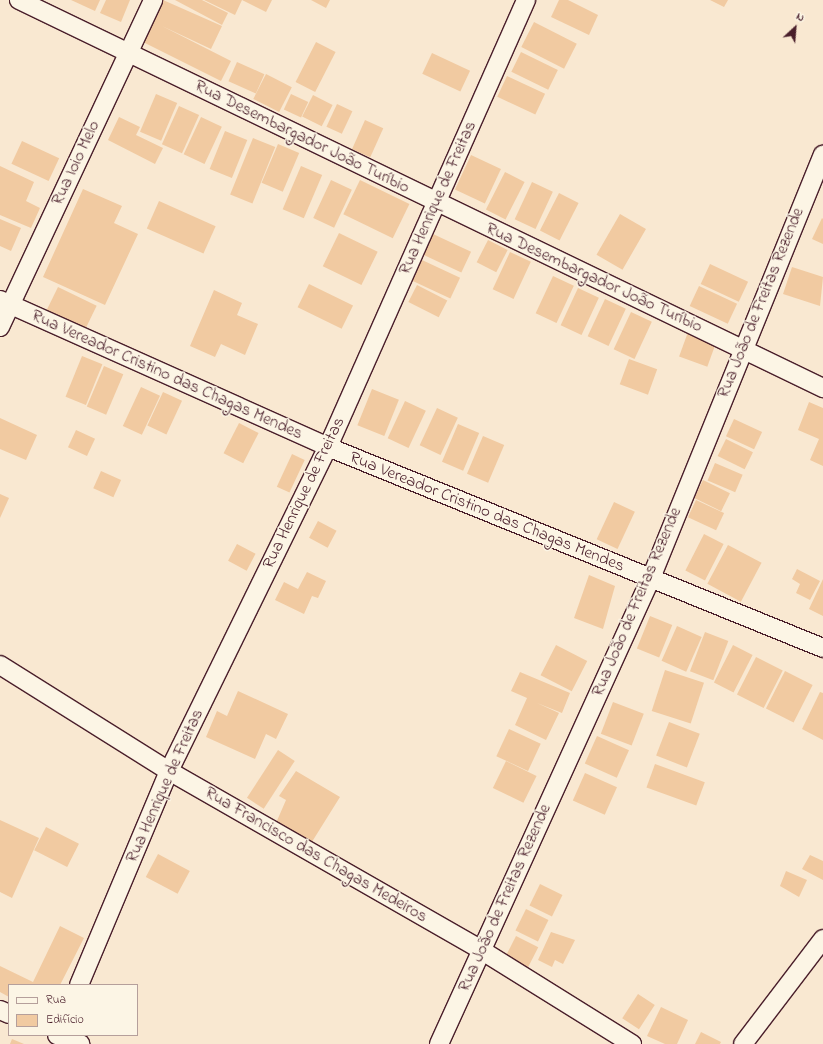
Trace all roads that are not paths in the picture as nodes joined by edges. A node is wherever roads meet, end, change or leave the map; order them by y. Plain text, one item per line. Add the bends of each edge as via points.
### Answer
1 (19, 0) edge
2 (153, 0) edge
3 (526, 0) edge
4 (128, 52) junction
5 (823, 155) edge
6 (435, 203) junction
7 (5, 302) edge
8 (0, 327) edge
9 (742, 348) junction
10 (823, 388) edge
11 (328, 447) junction
12 (651, 578) junction
13 (823, 648) edge
14 (0, 665) edge
15 (169, 771) junction
16 (823, 939) edge
17 (481, 950) junction
18 (79, 984) edge
19 (60, 1036) edge
20 (80, 1044) edge
21 (439, 1044) edge
22 (632, 1044) edge
23 (743, 1044) edge

1 - 4 street, Rua Desembargador João Turíbio
2 - 4 street, Rua Ioio Melo
3 - 6 street, Rua Henrique de Freitas
4 - 6 street, Rua Desembargador João Turíbio
4 - 7 street, Rua Ioio Melo
5 - 9 street, Rua João de Freitas Rezende
6 - 9 street, Rua Desembargador João Turíbio
6 - 11 street, Rua Henrique de Freitas
7 - 8 street, Rua Ioio Melo
7 - 11 street, Rua Vereador Cristino das Chagas Mendes
9 - 10 street, Rua Desembargador João Turíbio
9 - 12 street, Rua João de Freitas Rezende
11 - 12 street, Rua Vereador Cristino das Chagas Mendes
11 - 15 street, Rua Henrique de Freitas
12 - 13 street, Rua Vereador Cristino das Chagas Mendes
12 - 17 street, Rua João de Freitas Rezende
14 - 15 street, Rua Francisco das Chagas Medeiros
15 - 17 street, Rua Francisco das Chagas Medeiros
15 - 18 street, Rua Henrique de Freitas
16 - 23 street
17 - 21 street, Rua João de Freitas Rezende
17 - 22 street, Rua Francisco das Chagas Medeiros
19 - 20 street

